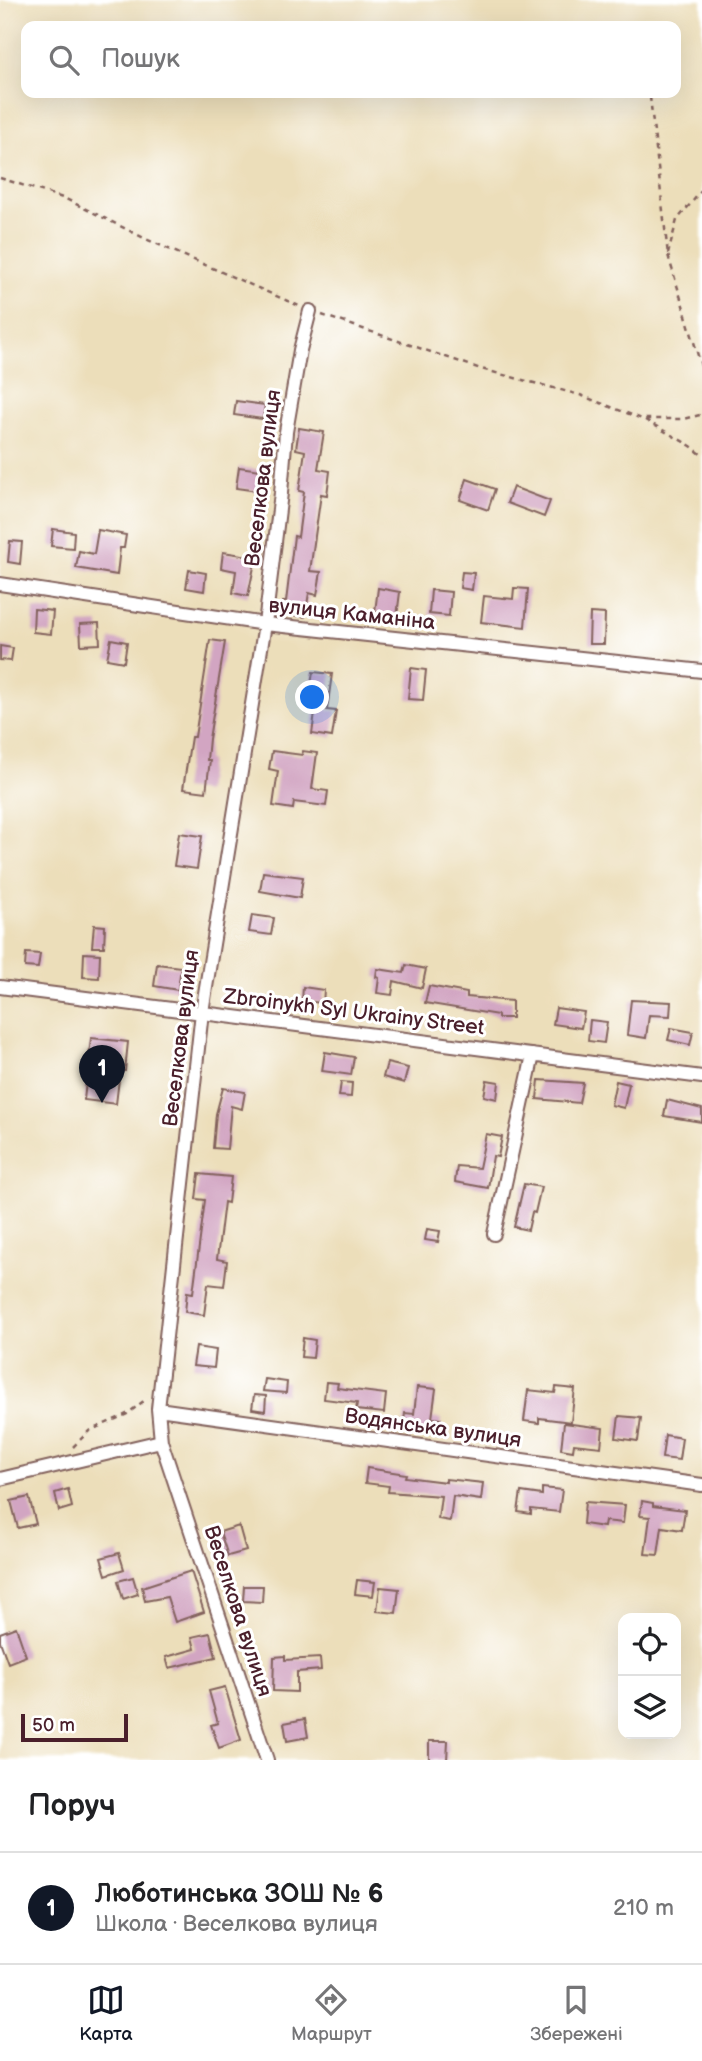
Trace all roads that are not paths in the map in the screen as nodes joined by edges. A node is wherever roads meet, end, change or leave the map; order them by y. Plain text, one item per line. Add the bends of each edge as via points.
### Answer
1 (310, 311) road end
2 (0, 584) edge
3 (265, 624) junction
4 (702, 671) edge
5 (0, 987) edge
6 (202, 1012) junction
7 (533, 1055) junction
8 (702, 1077) edge
9 (494, 1234) dead end
10 (159, 1409) junction
11 (161, 1441) junction
12 (0, 1479) edge
13 (702, 1485) edge
14 (267, 1760) edge

1 - 3 street, Веселкова вулиця via 286,432
2 - 3 street, вулиця Каманіна
3 - 4 street, вулиця Каманіна
3 - 6 street, Веселкова вулиця
5 - 6 street, Zbroinykh Syl Ukrainy Street
6 - 7 street, Zbroinykh Syl Ukrainy Street
6 - 10 street, Веселкова вулиця
7 - 8 street, Zbroinykh Syl Ukrainy Street
7 - 9 street
10 - 11 street, Веселкова вулиця
10 - 13 street, Водянська вулиця
11 - 12 street
11 - 14 street, Веселкова вулиця

